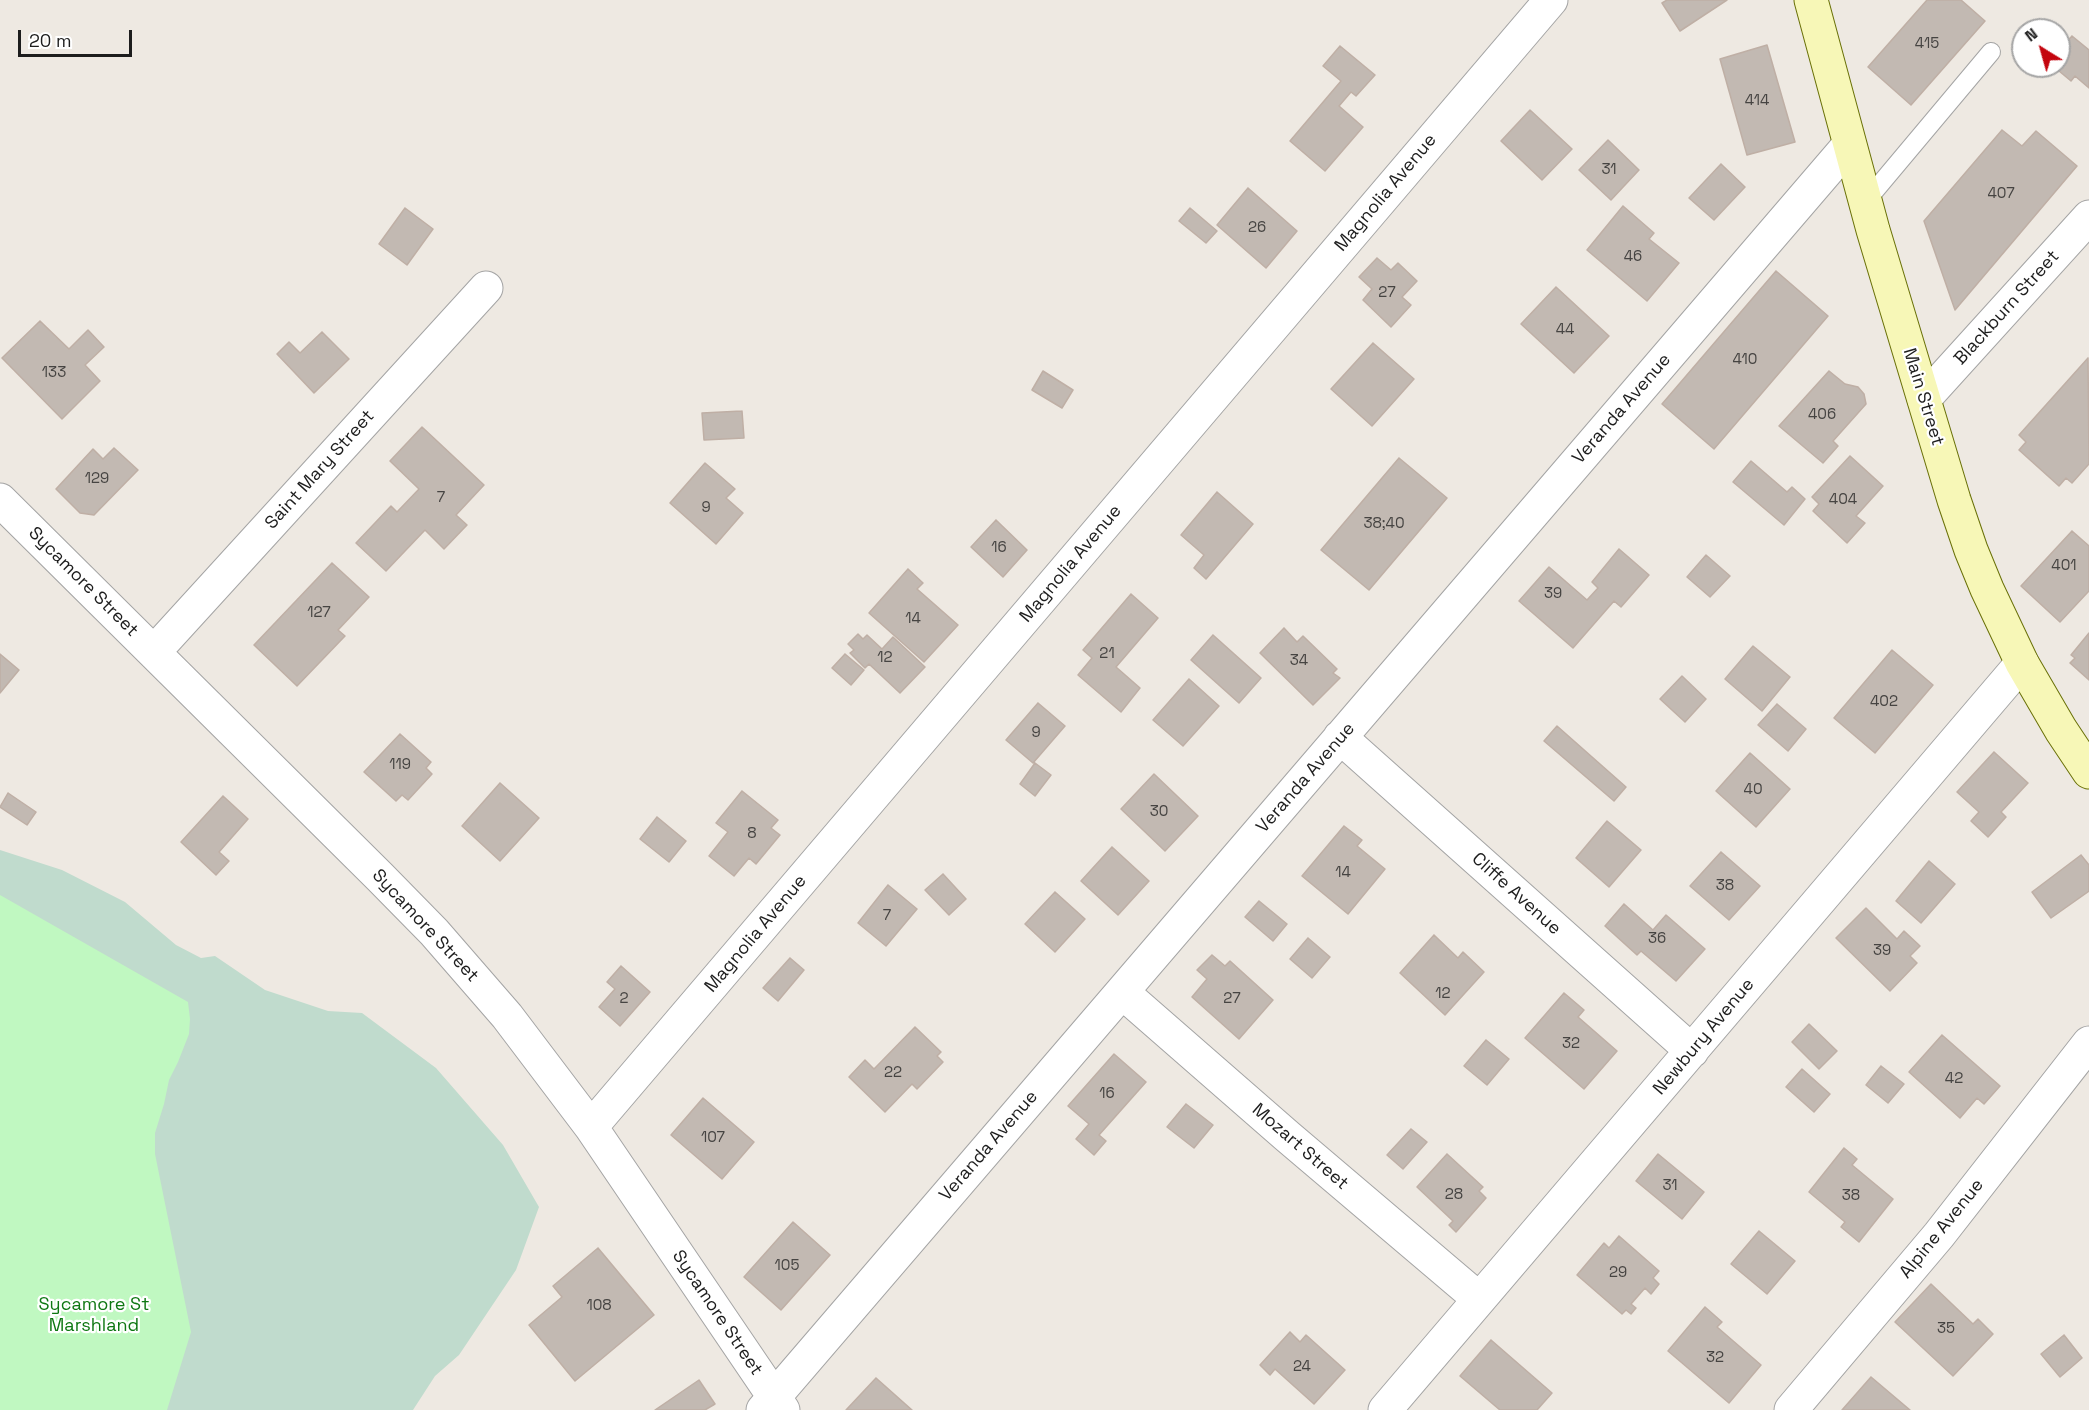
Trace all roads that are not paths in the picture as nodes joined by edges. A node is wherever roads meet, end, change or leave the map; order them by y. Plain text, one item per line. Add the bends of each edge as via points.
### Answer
1 (1551, 0) edge
2 (1811, 0) edge
3 (1991, 52) dead end
4 (1849, 145) junction
5 (1866, 201) junction
6 (2089, 217) edge
7 (486, 288) dead end
8 (1924, 399) junction
9 (0, 500) edge
10 (154, 652) junction
11 (2022, 663) junction
12 (1340, 737) junction
13 (2089, 772) edge
14 (1122, 992) junction
15 (2089, 1043) edge
16 (1692, 1052) junction
17 (591, 1127) junction
18 (1479, 1299) junction
19 (773, 1406) edge
20 (1385, 1410) edge
21 (1791, 1410) edge

1 - 17 street, Magnolia Avenue
2 - 4 main road, Main Street
3 - 5 lane
4 - 5 main road, Main Street
4 - 12 street, Veranda Avenue
5 - 8 main road, Main Street
6 - 8 street, Blackburn Street
7 - 10 street, Saint Mary Street
8 - 11 main road, Main Street via 1971,550
9 - 10 street, Sycamore Street
10 - 17 street, Sycamore Street via 434,932 507,1016
11 - 13 main road, Main Street
11 - 16 street, Newbury Avenue
12 - 14 street, Veranda Avenue
12 - 16 street, Cliffe Avenue
14 - 18 street, Mozart Street
14 - 19 street, Veranda Avenue
15 - 21 street, Alpine Avenue via 1939,1234
16 - 18 street, Newbury Avenue
17 - 19 street, Sycamore Street
18 - 20 street, Newbury Avenue

